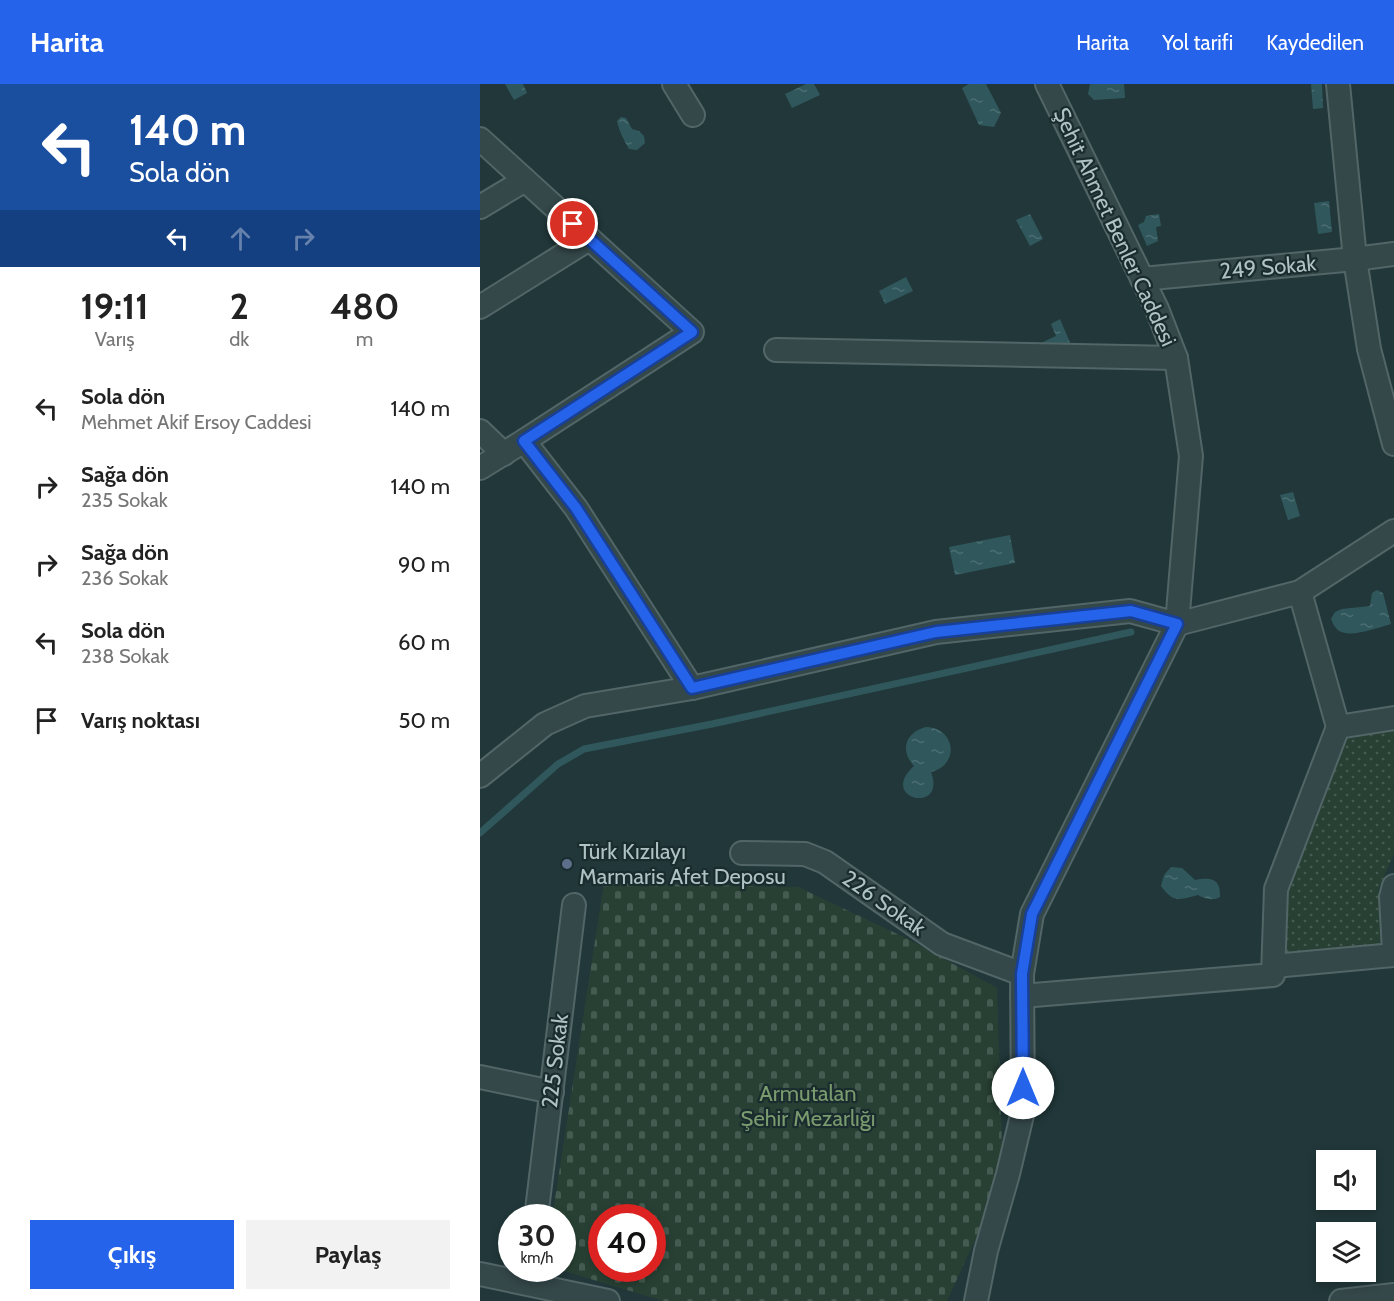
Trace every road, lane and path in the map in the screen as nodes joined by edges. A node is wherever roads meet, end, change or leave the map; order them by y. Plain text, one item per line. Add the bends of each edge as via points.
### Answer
1 (675, 84) edge
2 (1047, 84) edge
3 (1338, 84) edge
4 (693, 115) dead end
5 (480, 139) edge
6 (525, 180) junction
7 (480, 207) edge
8 (590, 239) junction
9 (1394, 254) edge
10 (1355, 259) junction
11 (1142, 279) junction
12 (480, 307) edge
13 (776, 350) dead end
14 (1176, 358) junction
15 (480, 431) edge
16 (524, 441) junction
17 (1394, 444) edge
18 (504, 453) junction
19 (480, 468) edge
20 (1394, 531) edge
21 (1300, 592) junction
22 (1177, 624) junction
23 (692, 688) junction
24 (1394, 718) edge
25 (1338, 727) junction
26 (480, 776) edge
27 (742, 853) dead end
28 (1394, 886) edge
29 (574, 905) dead end
30 (1394, 953) edge
31 (1274, 966) junction
32 (1022, 985) junction
33 (480, 1077) edge
34 (552, 1092) junction
35 (538, 1204) edge
36 (480, 1274) edge
37 (498, 1275) edge
38 (545, 1282) edge
39 (1394, 1295) edge
40 (608, 1301) edge
41 (976, 1301) edge
42 (1341, 1301) edge

1 - 4 street
2 - 11 street, Şehit Ahmet Benler Caddesi
3 - 10 street
5 - 6 street
6 - 7 street
6 - 8 street
8 - 12 street
8 - 16 street via 692,332
9 - 10 street, 249 Sokak
10 - 11 street, 249 Sokak
10 - 17 street via 1368,349
11 - 14 street, Şehit Ahmet Benler Caddesi
13 - 14 street
14 - 22 street, Şehit Ahmet Benler Caddesi via 1191,456
15 - 18 street
16 - 18 street
16 - 23 street via 576,508
18 - 19 street
20 - 21 street
21 - 22 street
21 - 25 street
22 - 23 street via 1131,611 936,632
22 - 32 street, Şehit Ahmet Benler Caddesi via 1032,914
23 - 26 street via 585,706 545,724
24 - 25 street
25 - 31 street via 1276,889
27 - 32 street, 226 Sokak via 805,854 825,862 942,944
28 - 30 street
29 - 34 street, 225 Sokak
30 - 31 street
31 - 32 street via 1273,975
32 - 41 street, Şehit Ahmet Benler Caddesi via 1023,1111
33 - 34 street
34 - 35 street, 225 Sokak
36 - 37 street
38 - 40 street
39 - 42 street

